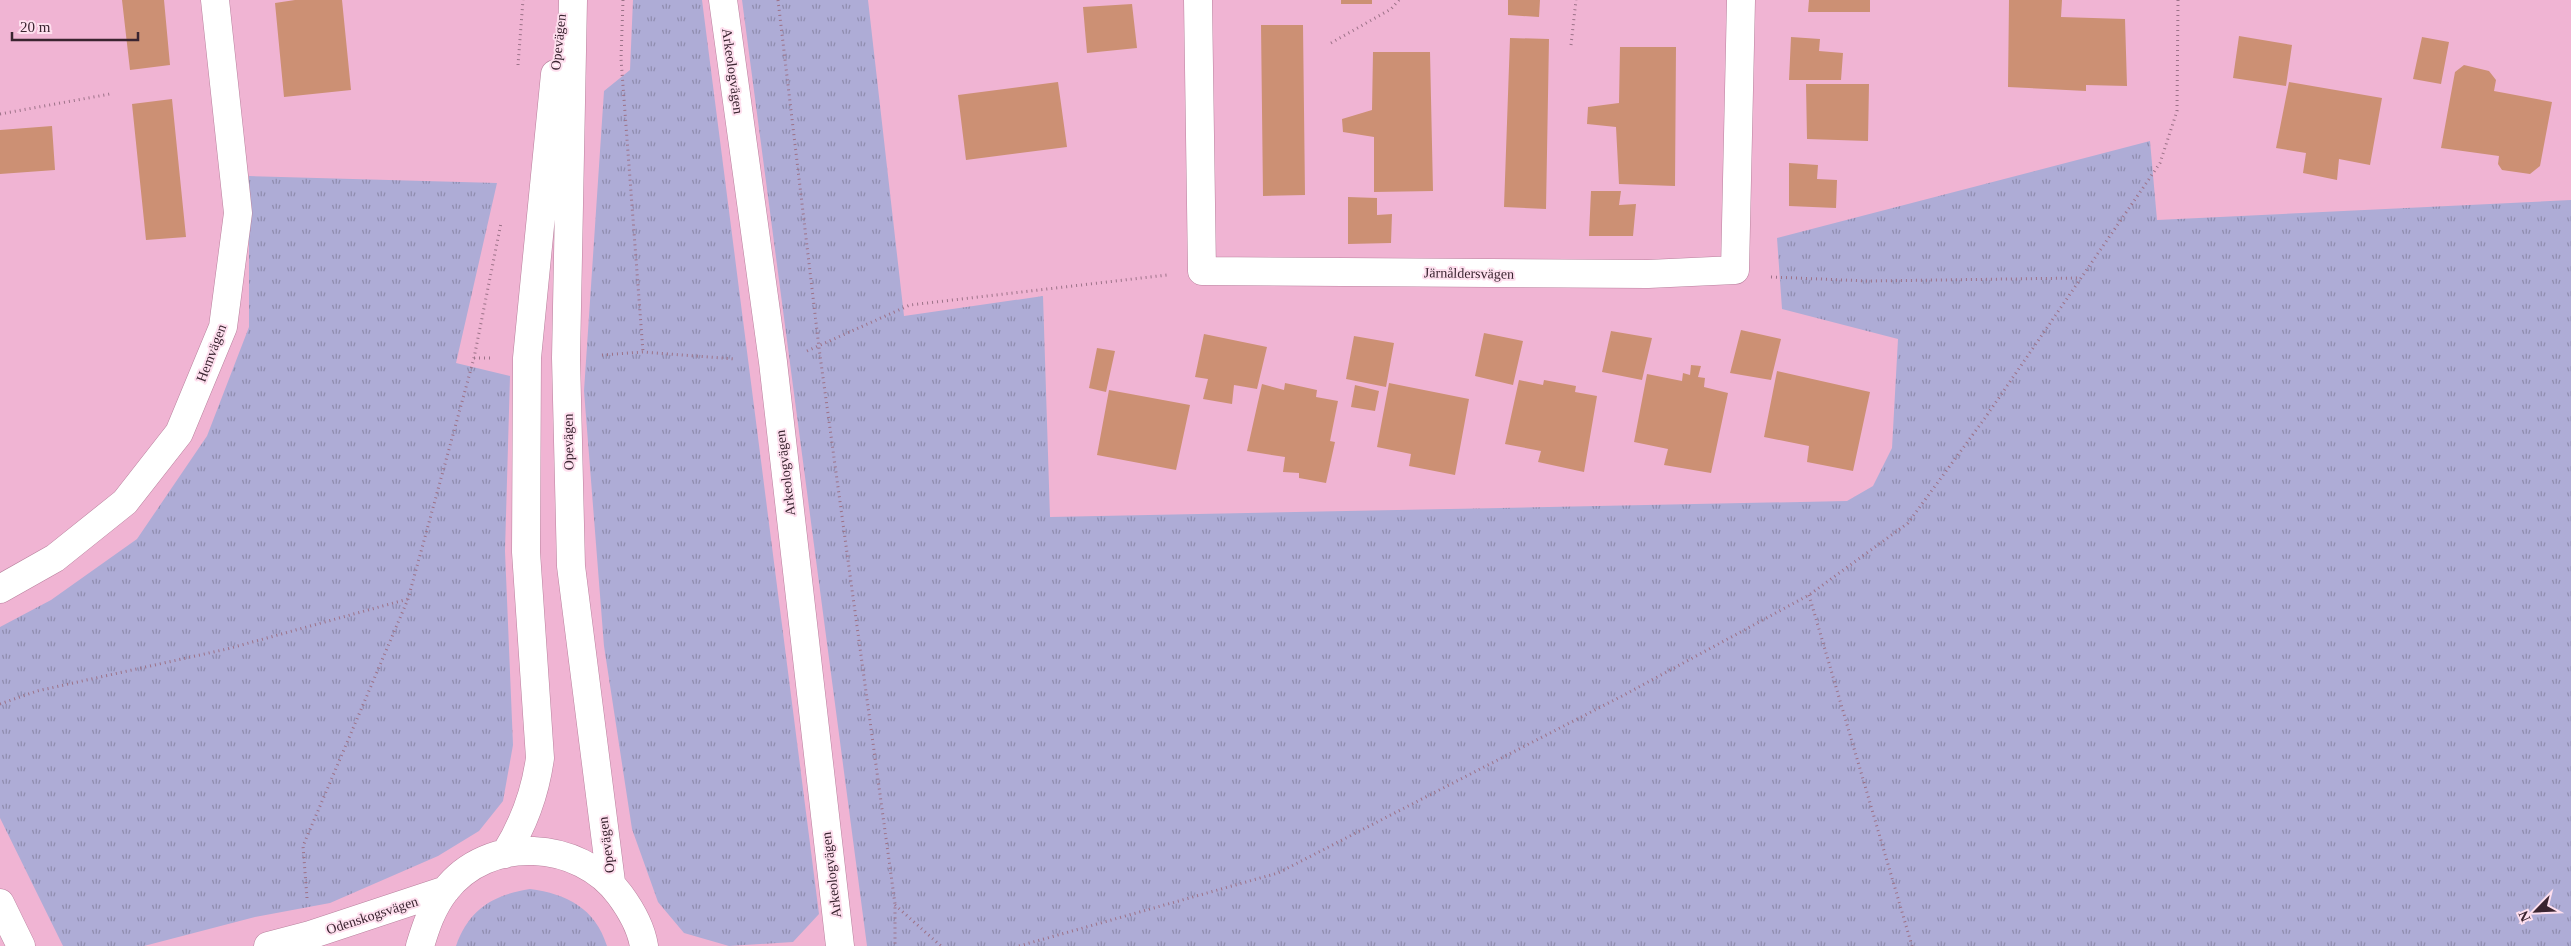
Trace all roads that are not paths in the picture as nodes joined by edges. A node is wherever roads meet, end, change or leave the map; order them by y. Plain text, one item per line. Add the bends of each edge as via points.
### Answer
1 (216, 0) edge
2 (562, 0) edge
3 (573, 0) edge
4 (723, 0) edge
5 (1198, 0) edge
6 (1741, 0) edge
7 (0, 589) edge
8 (505, 854) junction
9 (611, 882) junction
10 (446, 890) junction
11 (0, 903) edge
12 (646, 945) edge
13 (20, 946) edge
14 (268, 946) edge
15 (420, 946) edge
16 (840, 946) edge

1 - 7 street, Hemvägen via 238,213 223,327 179,434 125,502 55,558
2 - 8 street, Opevägen via 527,358 526,552 540,758 529,809
3 - 9 street, Opevägen via 566,358 571,566
4 - 16 street, Arkeologvägen via 773,362
5 - 6 street, Järnåldersvägen via 1202,271 1648,274 1736,270
8 - 9 street via 553,852 584,863
8 - 10 street via 488,859 466,872
9 - 12 street via 632,910
10 - 14 street, Odenskogsvägen
10 - 15 street via 428,918
11 - 13 street

